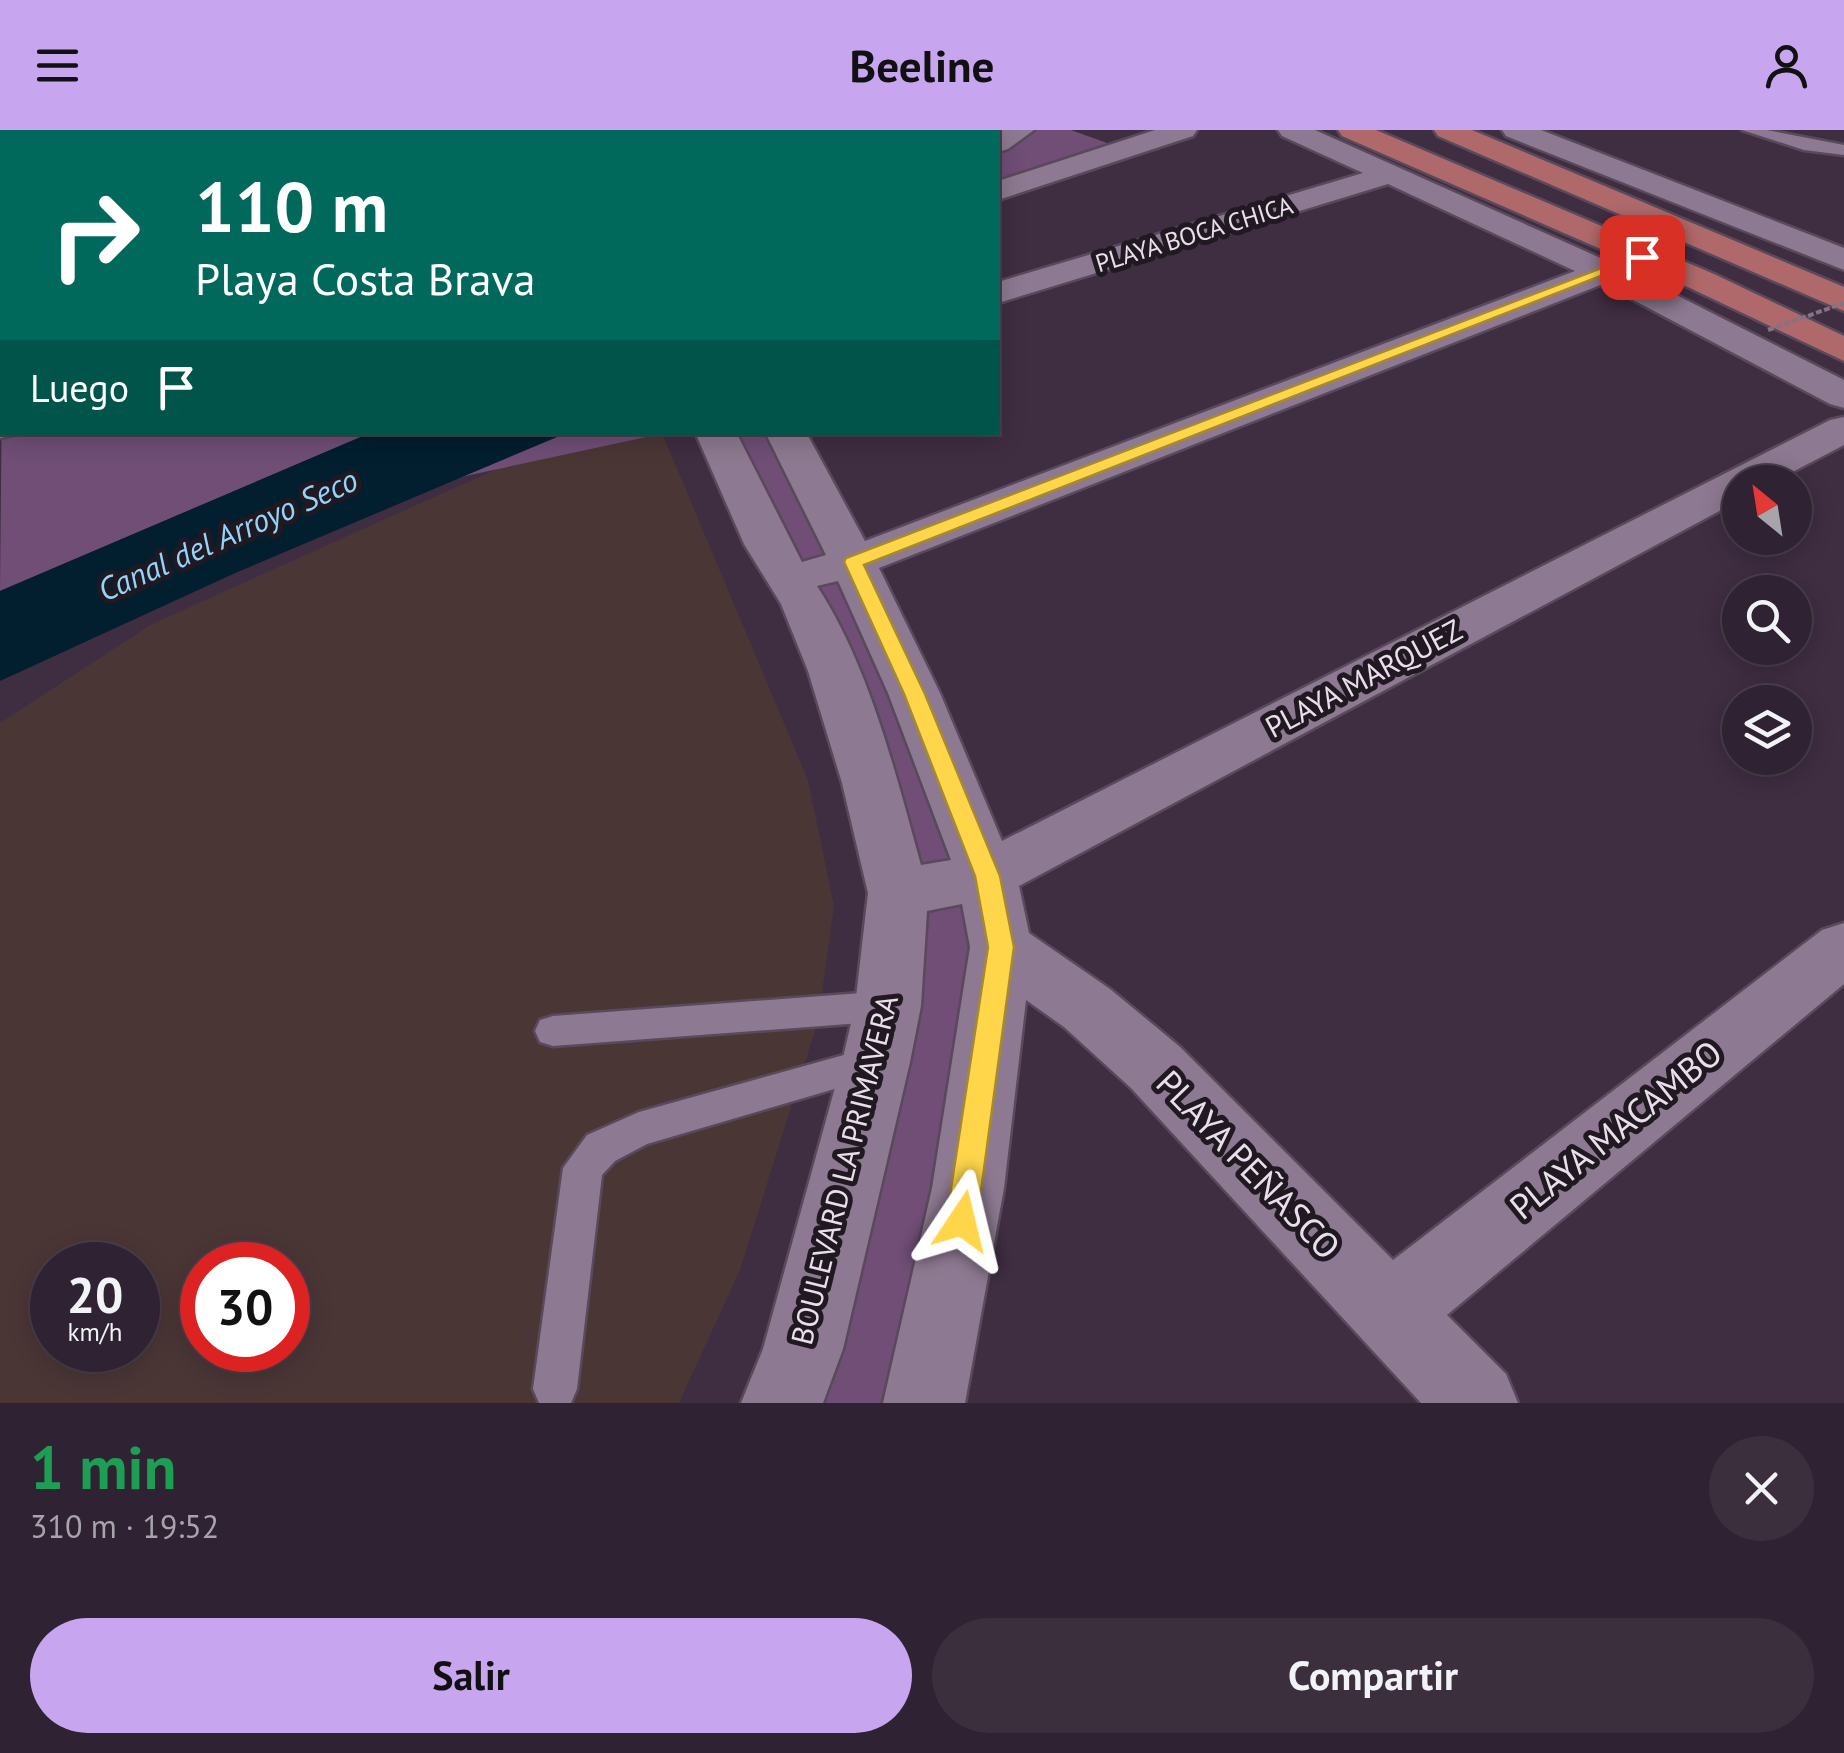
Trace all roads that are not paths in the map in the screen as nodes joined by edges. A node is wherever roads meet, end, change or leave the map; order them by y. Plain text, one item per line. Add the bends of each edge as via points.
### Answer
1 (1183, 130) edge
2 (1292, 130) edge
3 (1352, 130) edge
4 (1448, 130) edge
5 (1750, 130) edge
6 (1527, 131) edge
7 (1087, 136) dead end
8 (1120, 148) junction
9 (1844, 150) edge
10 (1390, 161) junction
11 (1000, 190) edge
12 (1667, 190) junction
13 (1618, 257) junction
14 (1844, 260) edge
15 (1762, 263) junction
16 (1799, 280) junction
17 (1844, 290) edge
18 (1000, 292) edge
19 (1844, 301) edge
20 (1836, 348) edge
21 (1844, 396) edge
22 (1844, 429) edge
23 (716, 435) edge
24 (786, 435) edge
25 (1775, 465) edge
26 (1722, 493) edge
27 (853, 562) junction
28 (792, 579) junction
29 (987, 876) junction
30 (898, 893) junction
31 (1001, 947) junction
32 (1844, 948) edge
33 (553, 1031) dead end
34 (882, 1034) junction
35 (1389, 1312) junction
36 (555, 1389) dead end
37 (782, 1403) edge
38 (924, 1403) edge
39 (1477, 1403) edge

1 - 8 street
2 - 10 street
3 - 10 main road
4 - 15 main road
5 - 9 lane
6 - 12 street
7 - 8 street
8 - 11 street
10 - 13 main road
10 - 13 street via 1570,254
10 - 18 street, PLAYA BOCA CHICA
12 - 14 street
12 - 15 main road via 1732,231
13 - 20 main road
13 - 21 street
13 - 27 street
15 - 16 main road
16 - 17 main road
16 - 19 main road
22 - 25 street, PLAYA MARQUEZ
23 - 28 street, BOULEVARD LA PRIMAVERA
24 - 27 street
26 - 29 street, PLAYA MARQUEZ
27 - 28 street
27 - 29 street
28 - 30 street, BOULEVARD LA PRIMAVERA via 833,672
29 - 30 street, PLAYA MARQUEZ
29 - 31 street
30 - 34 street, BOULEVARD LA PRIMAVERA
31 - 35 street, PLAYA PEÑASCO via 1155,1066
31 - 38 street via 968,1188
32 - 35 street, PLAYA MACAMBO
33 - 34 lane
34 - 36 lane via 601,1148 583,1168
34 - 37 street, BOULEVARD LA PRIMAVERA via 803,1349
35 - 39 street, PLAYA PEÑASCO

